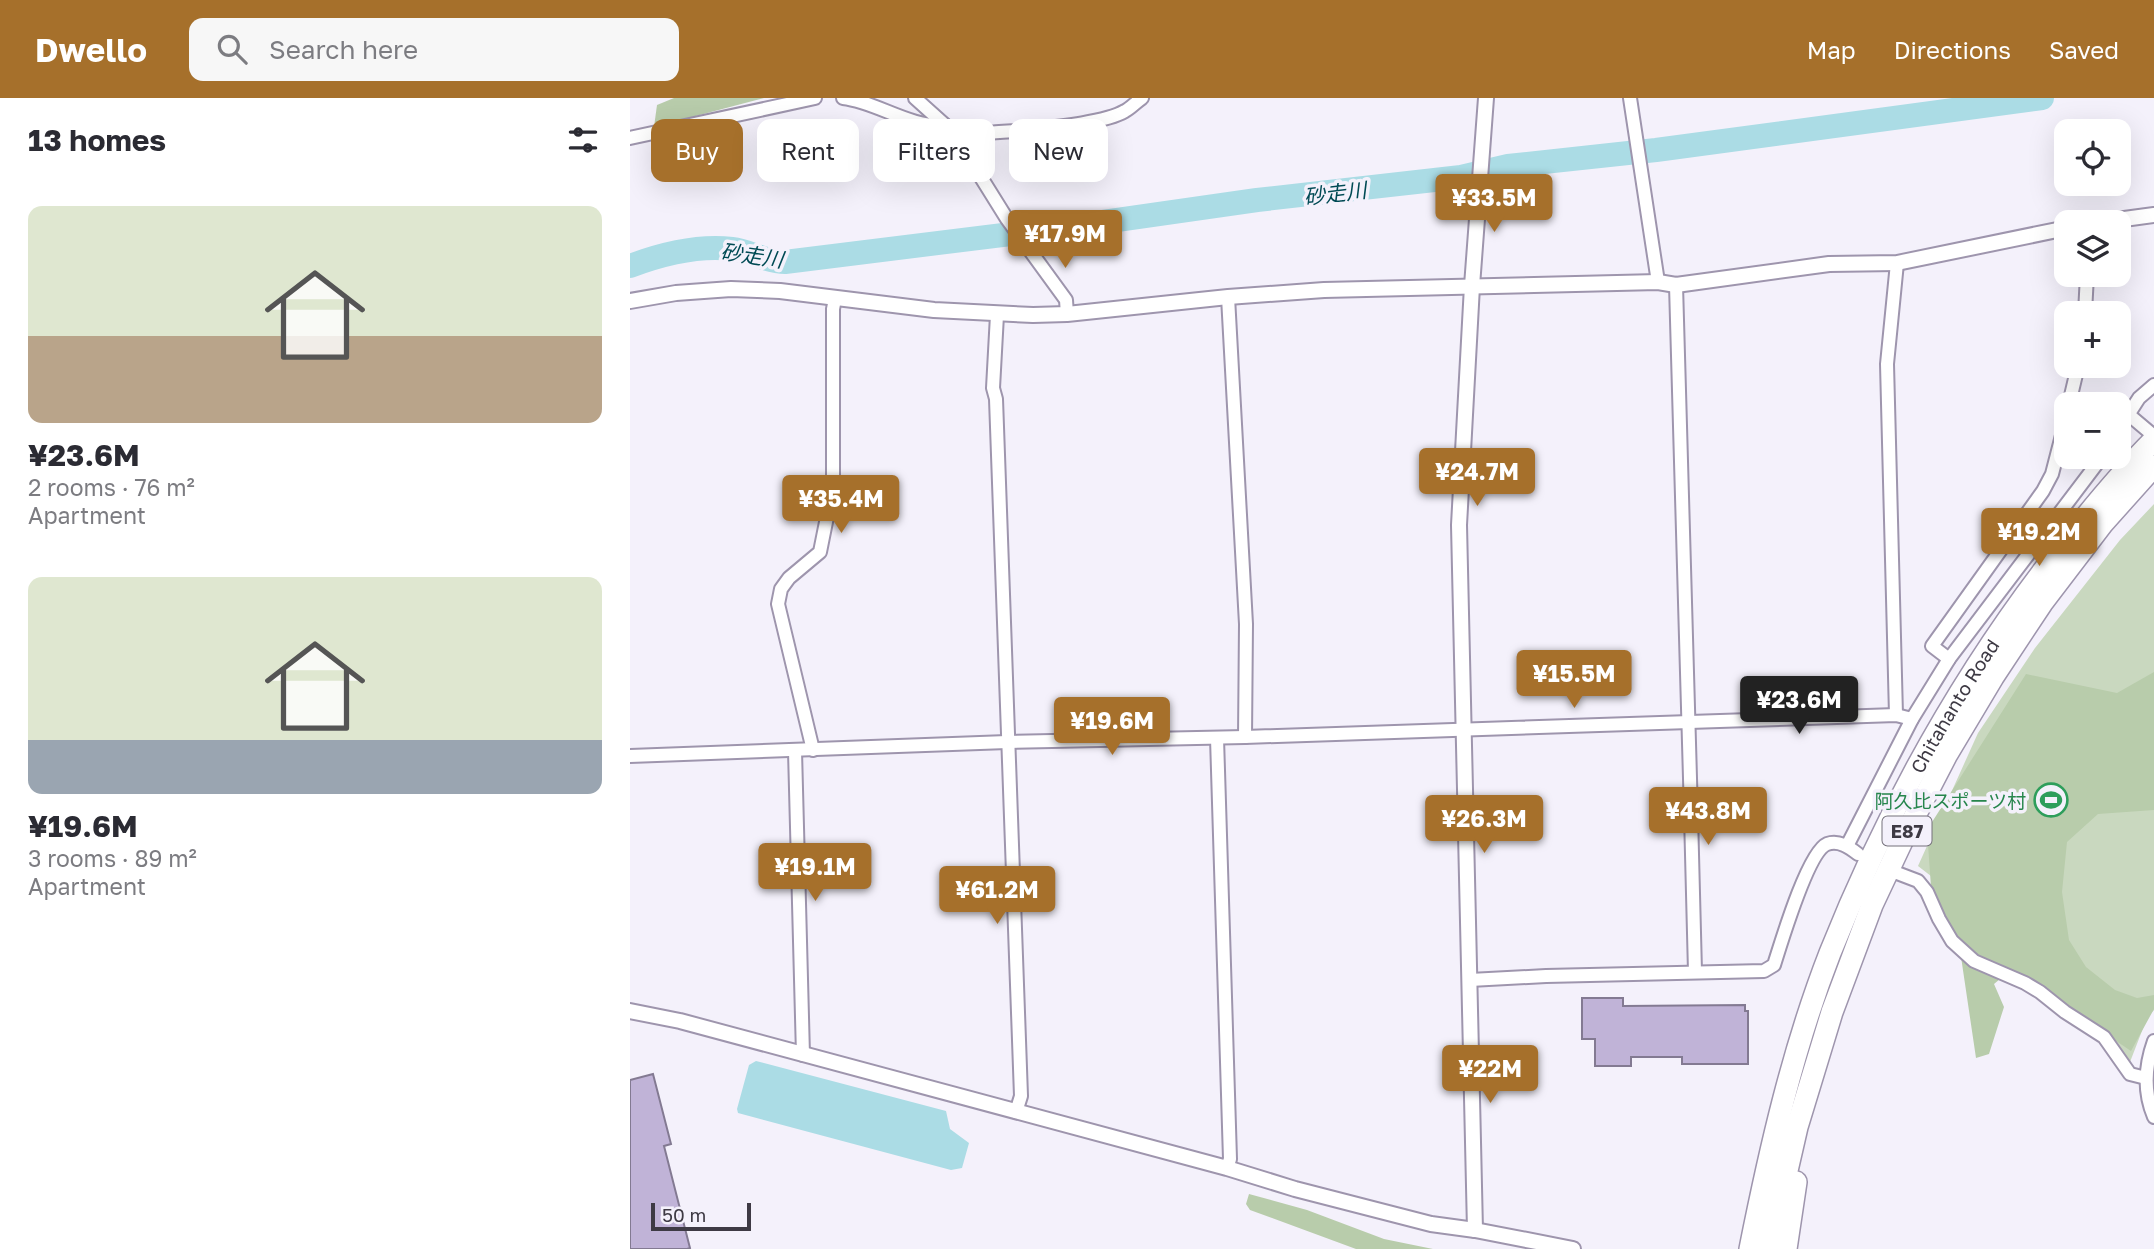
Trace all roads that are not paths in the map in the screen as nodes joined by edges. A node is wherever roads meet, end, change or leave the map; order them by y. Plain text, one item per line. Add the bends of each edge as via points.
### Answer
1 (815, 98) edge
2 (843, 98) edge
3 (915, 98) edge
4 (1142, 98) edge
5 (1486, 98) edge
6 (1630, 98) edge
7 (908, 119) edge
8 (938, 119) edge
9 (995, 132) edge
10 (630, 138) edge
11 (984, 182) edge
12 (2154, 215) edge
13 (2131, 218) edge
14 (2054, 231) edge
15 (1897, 263) junction
16 (1658, 282) junction
17 (1676, 285) junction
18 (1472, 286) junction
19 (1228, 297) junction
20 (835, 299) junction
21 (630, 301) edge
22 (1067, 314) junction
23 (997, 315) junction
24 (2154, 385) edge
25 (2132, 416) joint
26 (2154, 438) edge
27 (2054, 466) edge
28 (2154, 466) edge
29 (2093, 469) edge
30 (1949, 659) junction
31 (1896, 715) junction
32 (1912, 719) junction
33 (1687, 723) junction
34 (1463, 730) junction
35 (1245, 737) junction
36 (1217, 738) junction
37 (1007, 742) junction
38 (813, 750) junction
39 (795, 751) junction
40 (630, 756) edge
41 (1897, 873) dead end
42 (1695, 972) junction
43 (1470, 980) junction
44 (630, 1011) edge
45 (2154, 1041) edge
46 (803, 1055) junction
47 (1818, 1059) junction
48 (2146, 1078) junction
49 (1016, 1112) junction
50 (2154, 1117) edge
51 (1227, 1168) junction
52 (1475, 1230) junction
53 (1573, 1249) edge
54 (1749, 1249) edge
55 (1769, 1249) edge
56 (1786, 1249) edge

1 - 10 street
2 - 7 street
3 - 8 street
4 - 9 street via 1111,117
5 - 18 street
6 - 16 street
11 - 22 street via 1066,300
12 - 13 street
14 - 15 street
15 - 17 street via 1829,264
15 - 31 street via 1887,364
16 - 17 street
16 - 18 street
17 - 33 street
18 - 19 street
18 - 34 street via 1459,525
19 - 22 street
19 - 35 street via 1246,624
20 - 21 street via 730,289
20 - 23 street
20 - 38 street via 833,487 820,552 789,578 778,604
22 - 23 street
23 - 37 street via 993,388
24 - 25 street via 2139,398
25 - 26 street
26 - 54 highway, Chitahanto Road / E87 via 2088,512 1973,669 1885,830 1812,1006 1776,1126
27 - 30 street via 2043,491 1933,646
28 - 47 highway, Chitahanto Road / E87 via 2042,603 1947,754 1872,905
29 - 30 street
30 - 32 street
31 - 32 street
31 - 33 street
32 - 42 street via 1852,850 1828,844 1815,857 1773,965 1763,971
33 - 34 street
33 - 42 street
34 - 35 street
34 - 43 street
35 - 36 street
36 - 37 street
36 - 51 street
37 - 38 street
37 - 49 street via 1021,1096
38 - 39 street
39 - 40 street
39 - 46 street
41 - 48 street via 1919,881 1952,941 1975,961 2025,983 2096,1030 2130,1074
42 - 43 street
43 - 52 street
44 - 46 street
45 - 48 street
46 - 49 street
47 - 55 highway, Chitahanto Road / E87
47 - 56 highway via 1817,1088
48 - 50 street
49 - 51 street
51 - 52 street via 1363,1208
52 - 53 street

